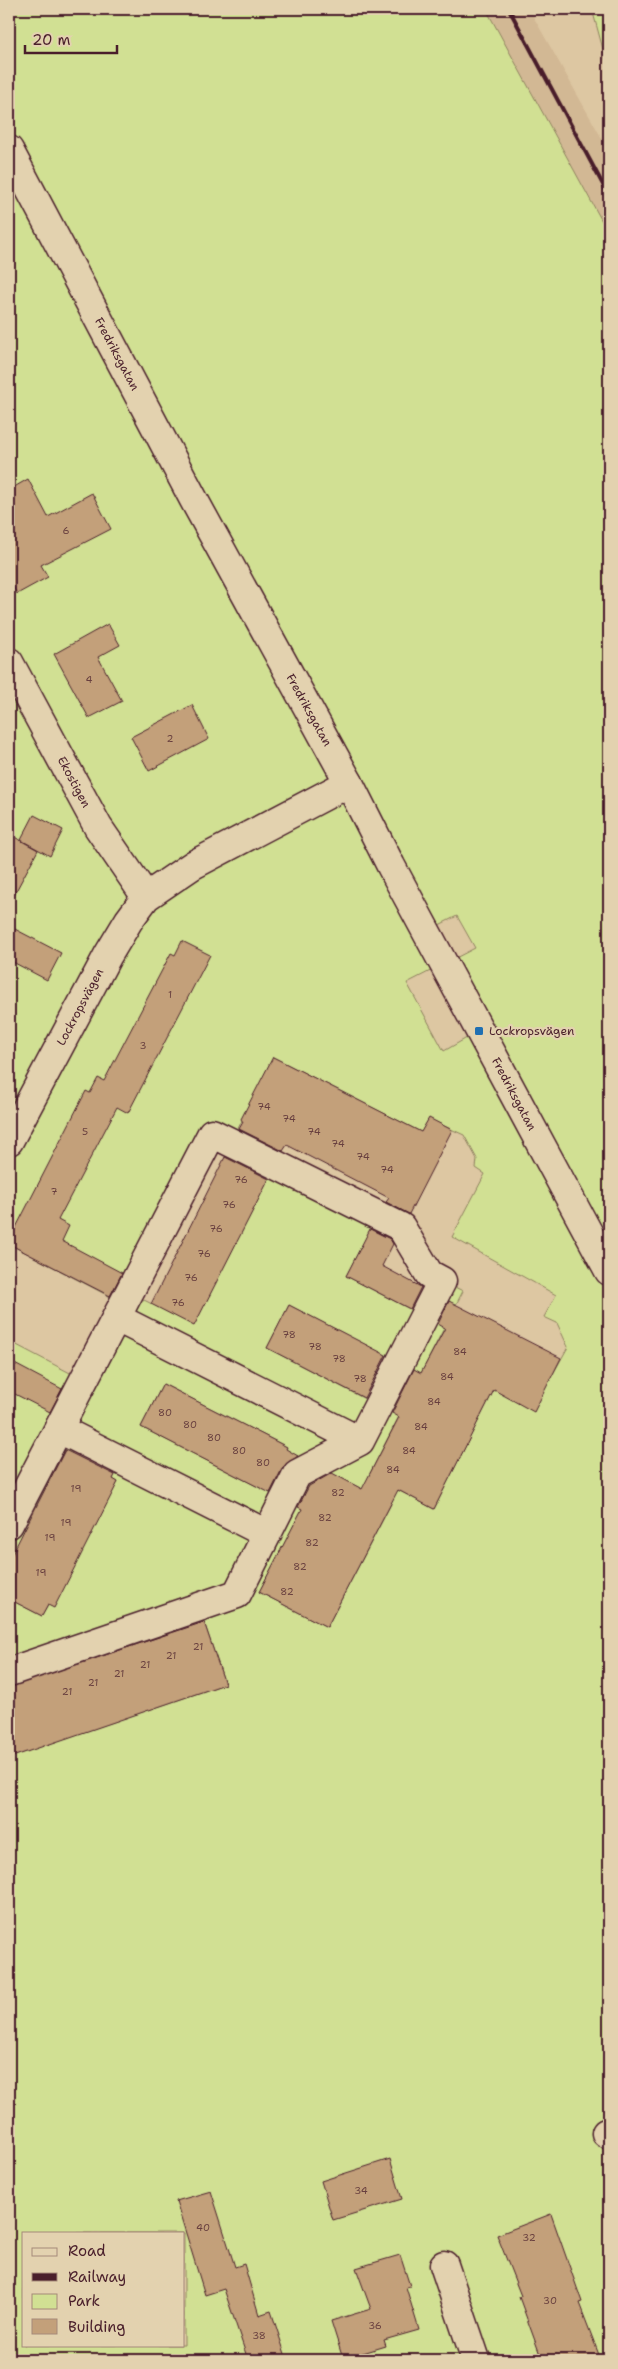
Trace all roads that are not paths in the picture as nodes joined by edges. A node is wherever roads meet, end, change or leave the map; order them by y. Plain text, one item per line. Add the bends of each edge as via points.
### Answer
1 (9, 150) edge
2 (9, 662) edge
3 (349, 783) junction
4 (146, 897) junction
5 (9, 1141) edge
6 (609, 1271) edge
7 (117, 1318) junction
8 (59, 1429) junction
9 (360, 1441) junction
10 (9, 1524) edge
11 (267, 1534) junction
12 (9, 1672) edge
13 (444, 2265) dead end
14 (476, 2360) edge

1 - 3 street, Fredriksgatan via 194,500
2 - 4 street, Ekostigen via 98,827
3 - 4 street, Lockropsvägen via 192,865
3 - 6 street, Fredriksgatan
4 - 5 street, Lockropsvägen via 108,955
7 - 8 street
7 - 9 street
7 - 9 street via 212,1133 401,1227 429,1274 442,1280
8 - 10 street
8 - 11 street
9 - 11 street via 297,1474
11 - 12 street via 237,1594
13 - 14 street

